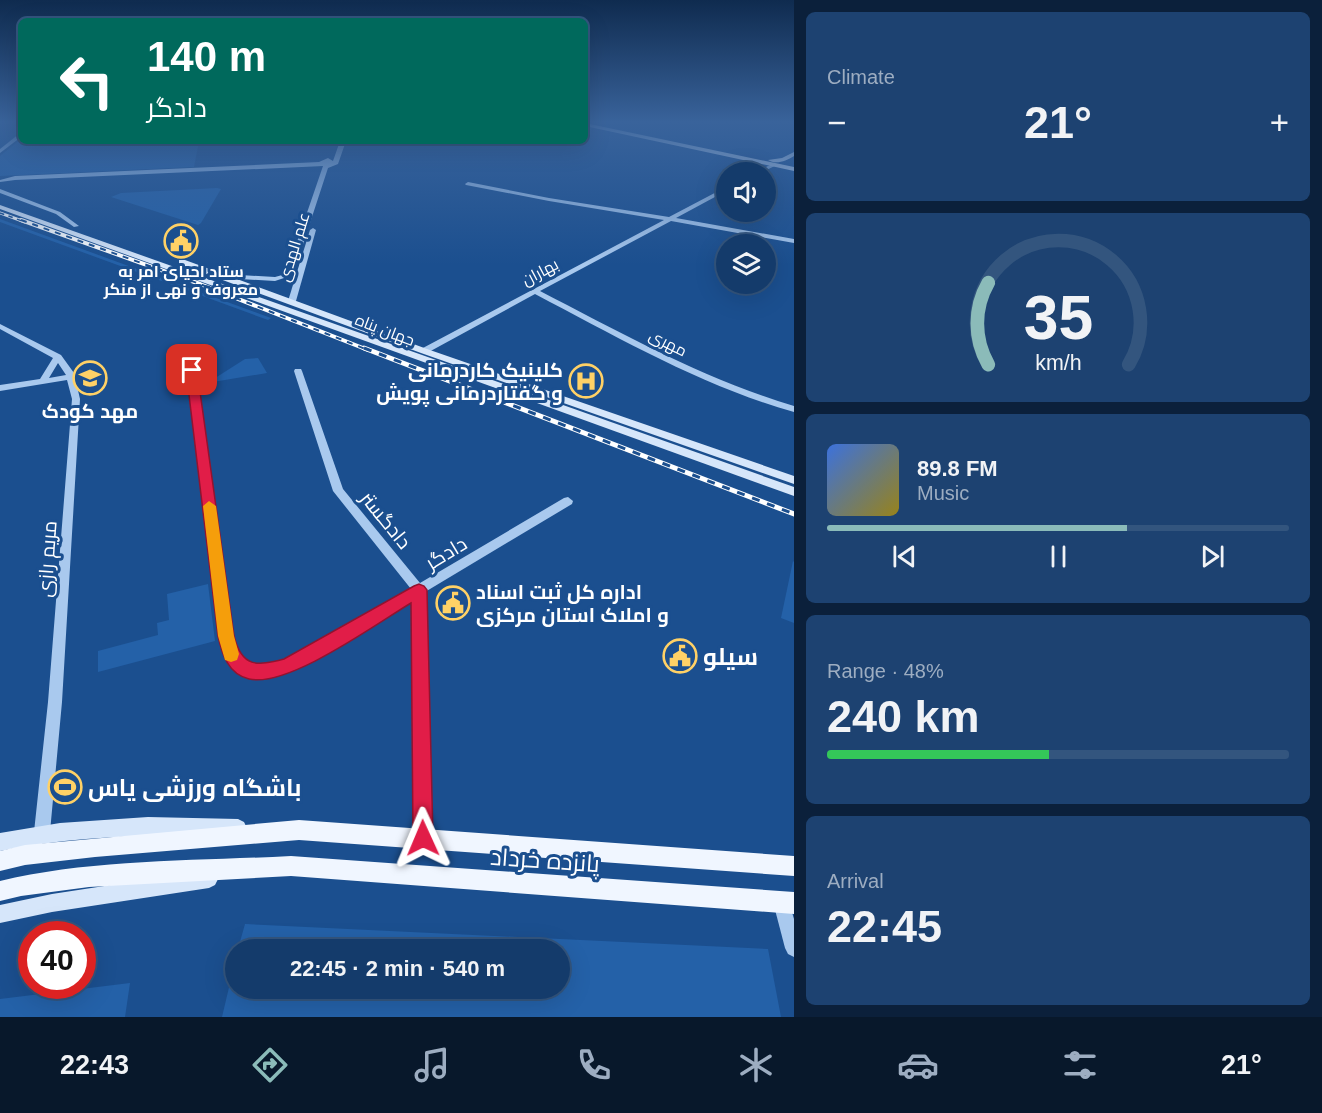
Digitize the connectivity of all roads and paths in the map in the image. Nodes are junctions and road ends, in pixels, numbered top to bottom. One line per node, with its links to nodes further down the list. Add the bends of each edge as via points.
1 (184, 170): 4 (street)
2 (326, 170): 13 (street, علم الهدی)
3 (326, 170): 14 (street, علم الهدی)
4 (0, 180)
5 (468, 184): 10 (street)
6 (0, 191): 11 (street, via 58,213)
7 (716, 194): 10 (street, بهاران)
8 (0, 199): 11 (main road, جهان پناه)
9 (0, 207): 28 (main road, جهان پناه)
10 (669, 218): 12 (street); 16 (street, بهاران)
11 (76, 226): 15 (main road, جهان پناه)
12 (794, 242)
13 (289, 275): 14 (street); 15 (street, علم الهدی, via 275,279)
14 (300, 275): 17 (street, علم الهدی)
15 (224, 276): 17 (main road, جهان پناه)
16 (534, 291): 19 (street, بهاران); 26 (street, مهری, via 702,378)
17 (292, 301): 19 (main road, جهان پناه)
18 (0, 326): 21 (street, مریم رازی)
19 (424, 351): 27 (main road, جهان پناه)
20 (189, 353): 30 (street, دادگر, via 226,636 237,663 249,671 265,672 286,666)
21 (58, 357): 23 (street, مریم رازی); 24 (street)
22 (298, 370): 30 (street, دادگستر, via 338,491)
23 (71, 376): 24 (street); 32 (street, مریم رازی, via 76,399)
24 (42, 381): 25 (street)
25 (0, 388)
26 (794, 410)
27 (794, 480)
28 (794, 492)
29 (568, 501): 30 (street, دادگر)
30 (419, 590): 33 (street)
31 (299, 830): 32 (main road, پانزده خرداد, via 140,824); 33 (main road, پانزده خرداد); 35 (main road, پانزده خرداد, via 96,847)
32 (42, 832): 34 (main road, پانزده خرداد)
33 (423, 838): 37 (main road, پانزده خرداد)
34 (0, 842)
35 (0, 861)
36 (291, 866): 38 (main road, پانزده خرداد, via 89,877); 39 (main road, پانزده خرداد); 40 (main road, پانزده خرداد)
37 (794, 866)
38 (0, 891)
39 (787, 903): 41 (street)
40 (0, 914)
41 (794, 948)

